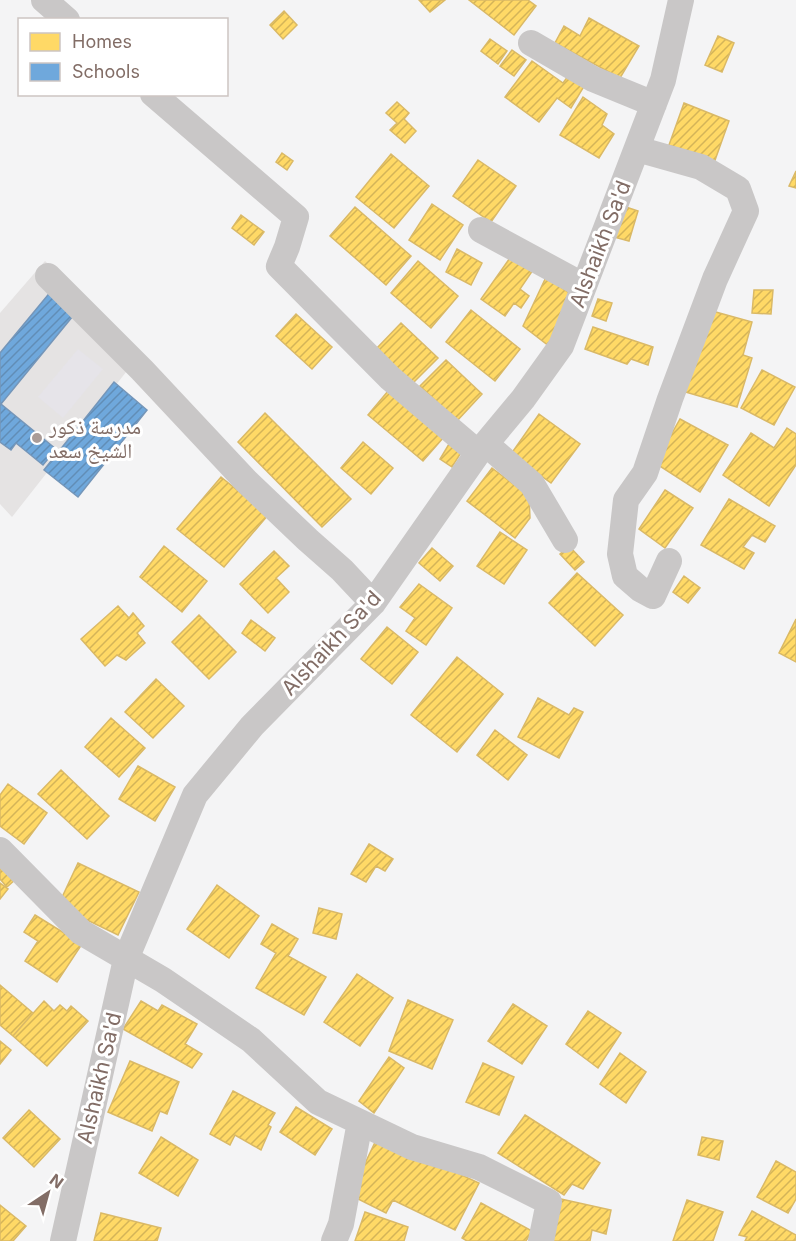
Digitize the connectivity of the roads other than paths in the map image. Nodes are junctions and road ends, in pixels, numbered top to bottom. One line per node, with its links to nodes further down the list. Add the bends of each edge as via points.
1 (44, 0): 3 (street)
2 (681, 0): 6 (street, Alshaikh Sa'd)
3 (65, 18)
4 (531, 43): 6 (street, via 593,79)
5 (155, 96): 11 (street, via 296,218 279,266 390,378)
6 (654, 104): 7 (street, Alshaikh Sa'd)
7 (637, 149): 10 (street, Alshaikh Sa'd); 13 (street, via 701,166 738,189 746,211 716,279 645,473 626,500 620,554 625,576 653,596)
8 (481, 230): 10 (street)
9 (48, 276): 14 (street, via 246,481)
10 (584, 286): 11 (street, Alshaikh Sa'd, via 561,345)
11 (482, 449): 12 (street, via 532,484); 14 (street, Alshaikh Sa'd)
12 (565, 540)
13 (669, 561)
14 (373, 603): 16 (street, Alshaikh Sa'd, via 252,726 195,795)
15 (0, 850): 16 (street, via 81,932)
16 (126, 959): 17 (street, via 251,1040 318,1102); 18 (street, Alshaikh Sa'd)
17 (360, 1122): 19 (street, via 341,1224); 20 (street, via 412,1147 479,1167 549,1202)
18 (63, 1241)
19 (334, 1241)
20 (541, 1241)

